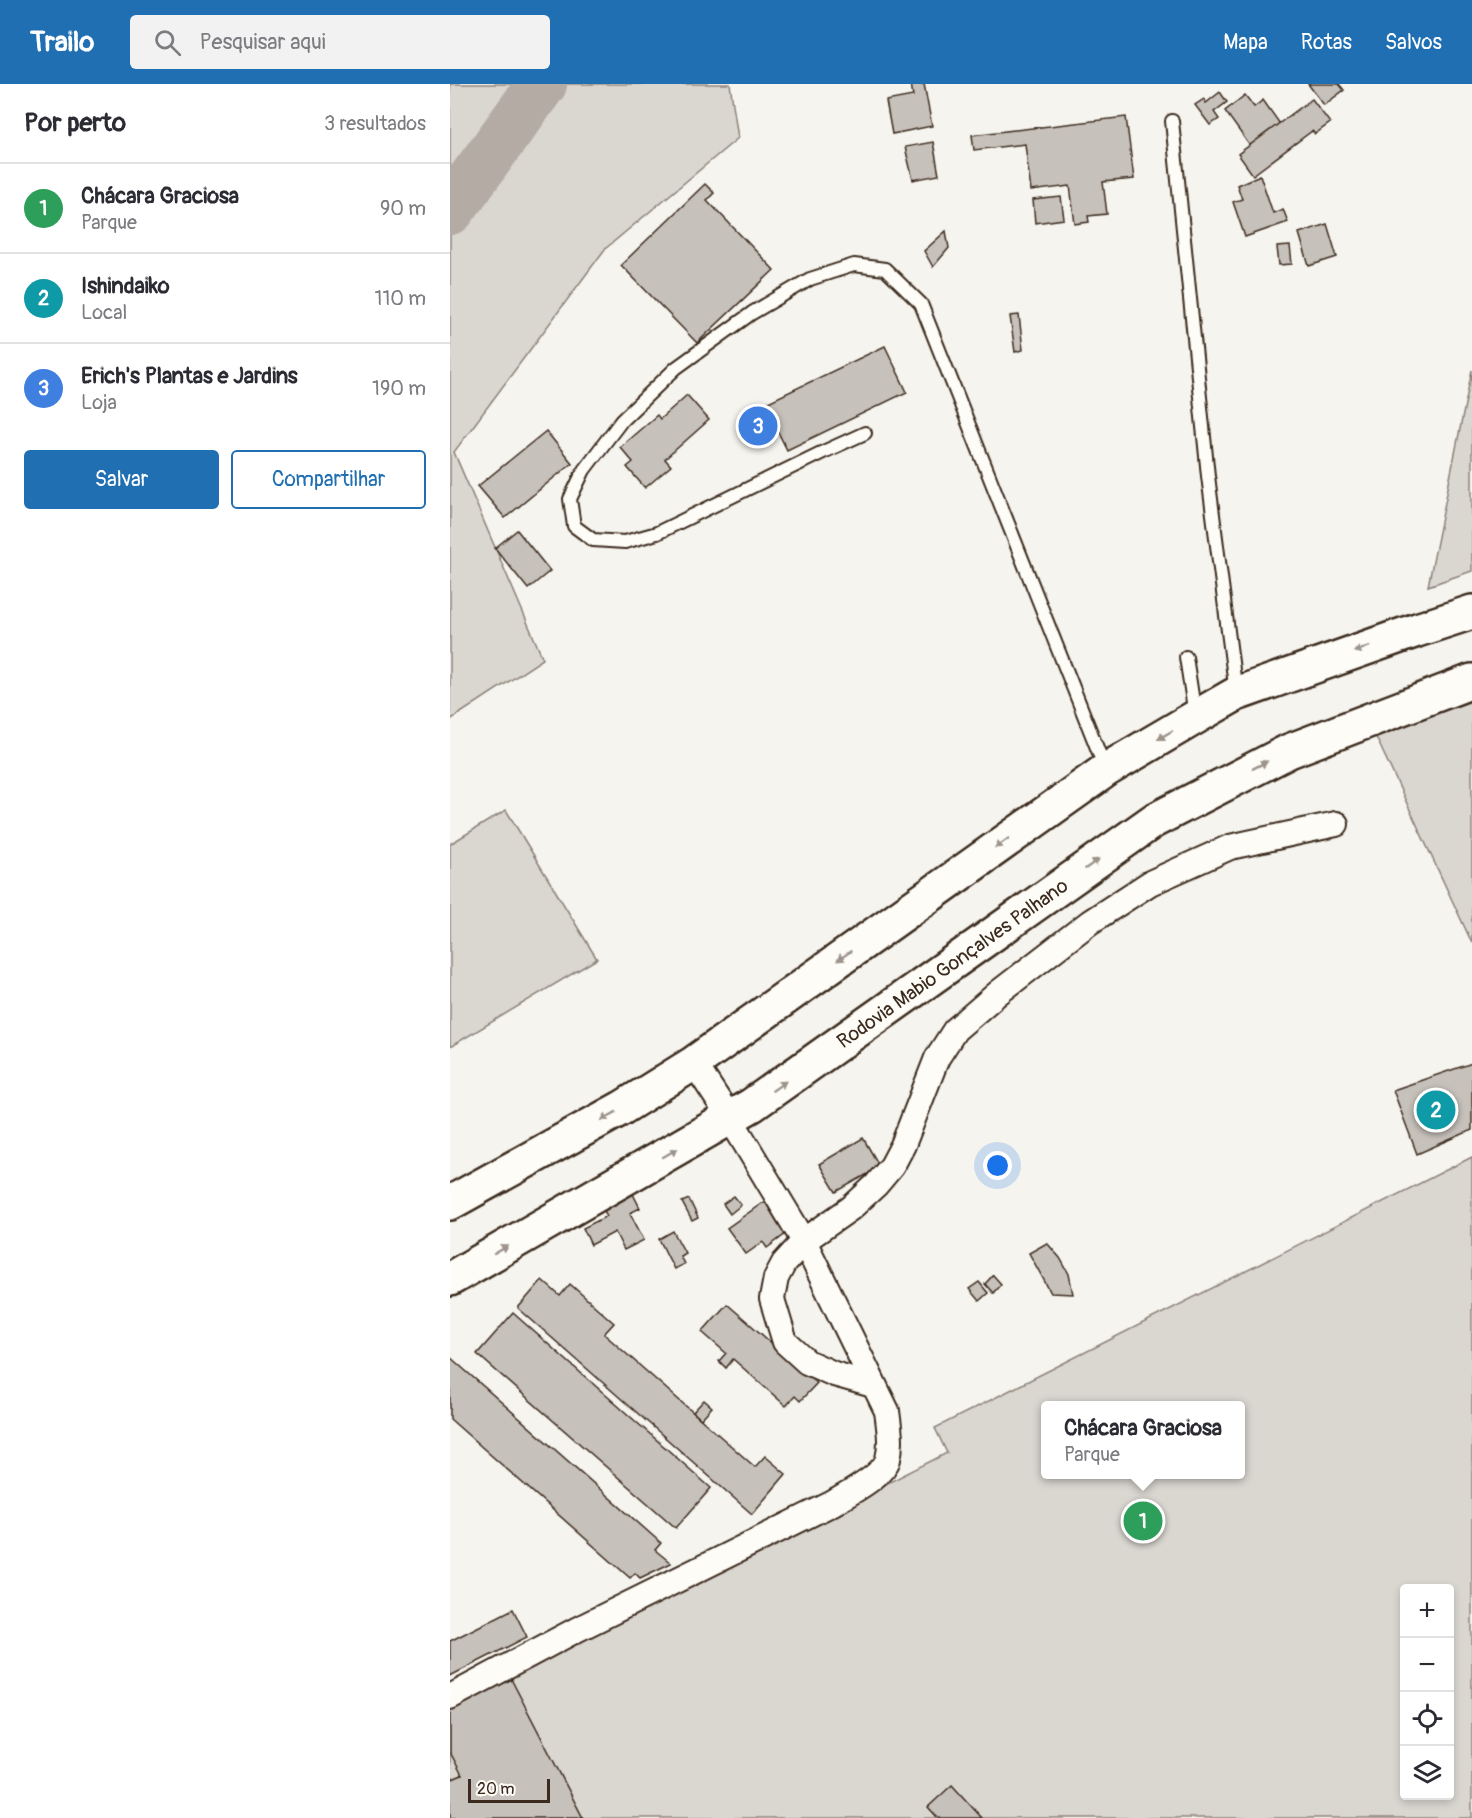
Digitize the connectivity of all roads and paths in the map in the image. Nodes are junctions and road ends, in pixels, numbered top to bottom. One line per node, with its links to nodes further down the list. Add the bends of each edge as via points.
1 (1172, 121): 6 (lane, via 1208,476)
2 (865, 433): 8 (lane, via 657,533 626,542 593,540 574,526 570,499 584,471 622,420 675,368 752,313 810,279 854,265 885,269 921,304)
3 (1472, 612): 6 (main road, one-way to 6)
4 (1186, 657): 7 (lane)
5 (1472, 681): 11 (main road, Rodovia Mabio Gonçalves Palhano, one-way to 5, via 1153,821 1288,751)
6 (1236, 694): 7 (main road)
7 (1196, 717): 8 (main road, one-way to 8)
8 (1106, 770): 10 (main road, one-way to 10)
9 (1336, 824): 13 (street, via 1230,847 1150,883 1090,922 998,993 956,1030 937,1058 892,1166 851,1208)
10 (694, 1063): 11 (street); 12 (main road, one-way to 12, via 622,1108)
11 (730, 1118): 13 (street); 14 (main road, Rodovia Mabio Gonçalves Palhano, one-way to 11)
12 (450, 1203)
13 (804, 1241): 15 (street); 15 (street, via 784,1263 772,1299 785,1342 807,1362)
14 (450, 1279)
15 (873, 1385): 16 (street, via 887,1411 890,1437 887,1461 871,1479 833,1503 576,1630)
16 (450, 1698)

